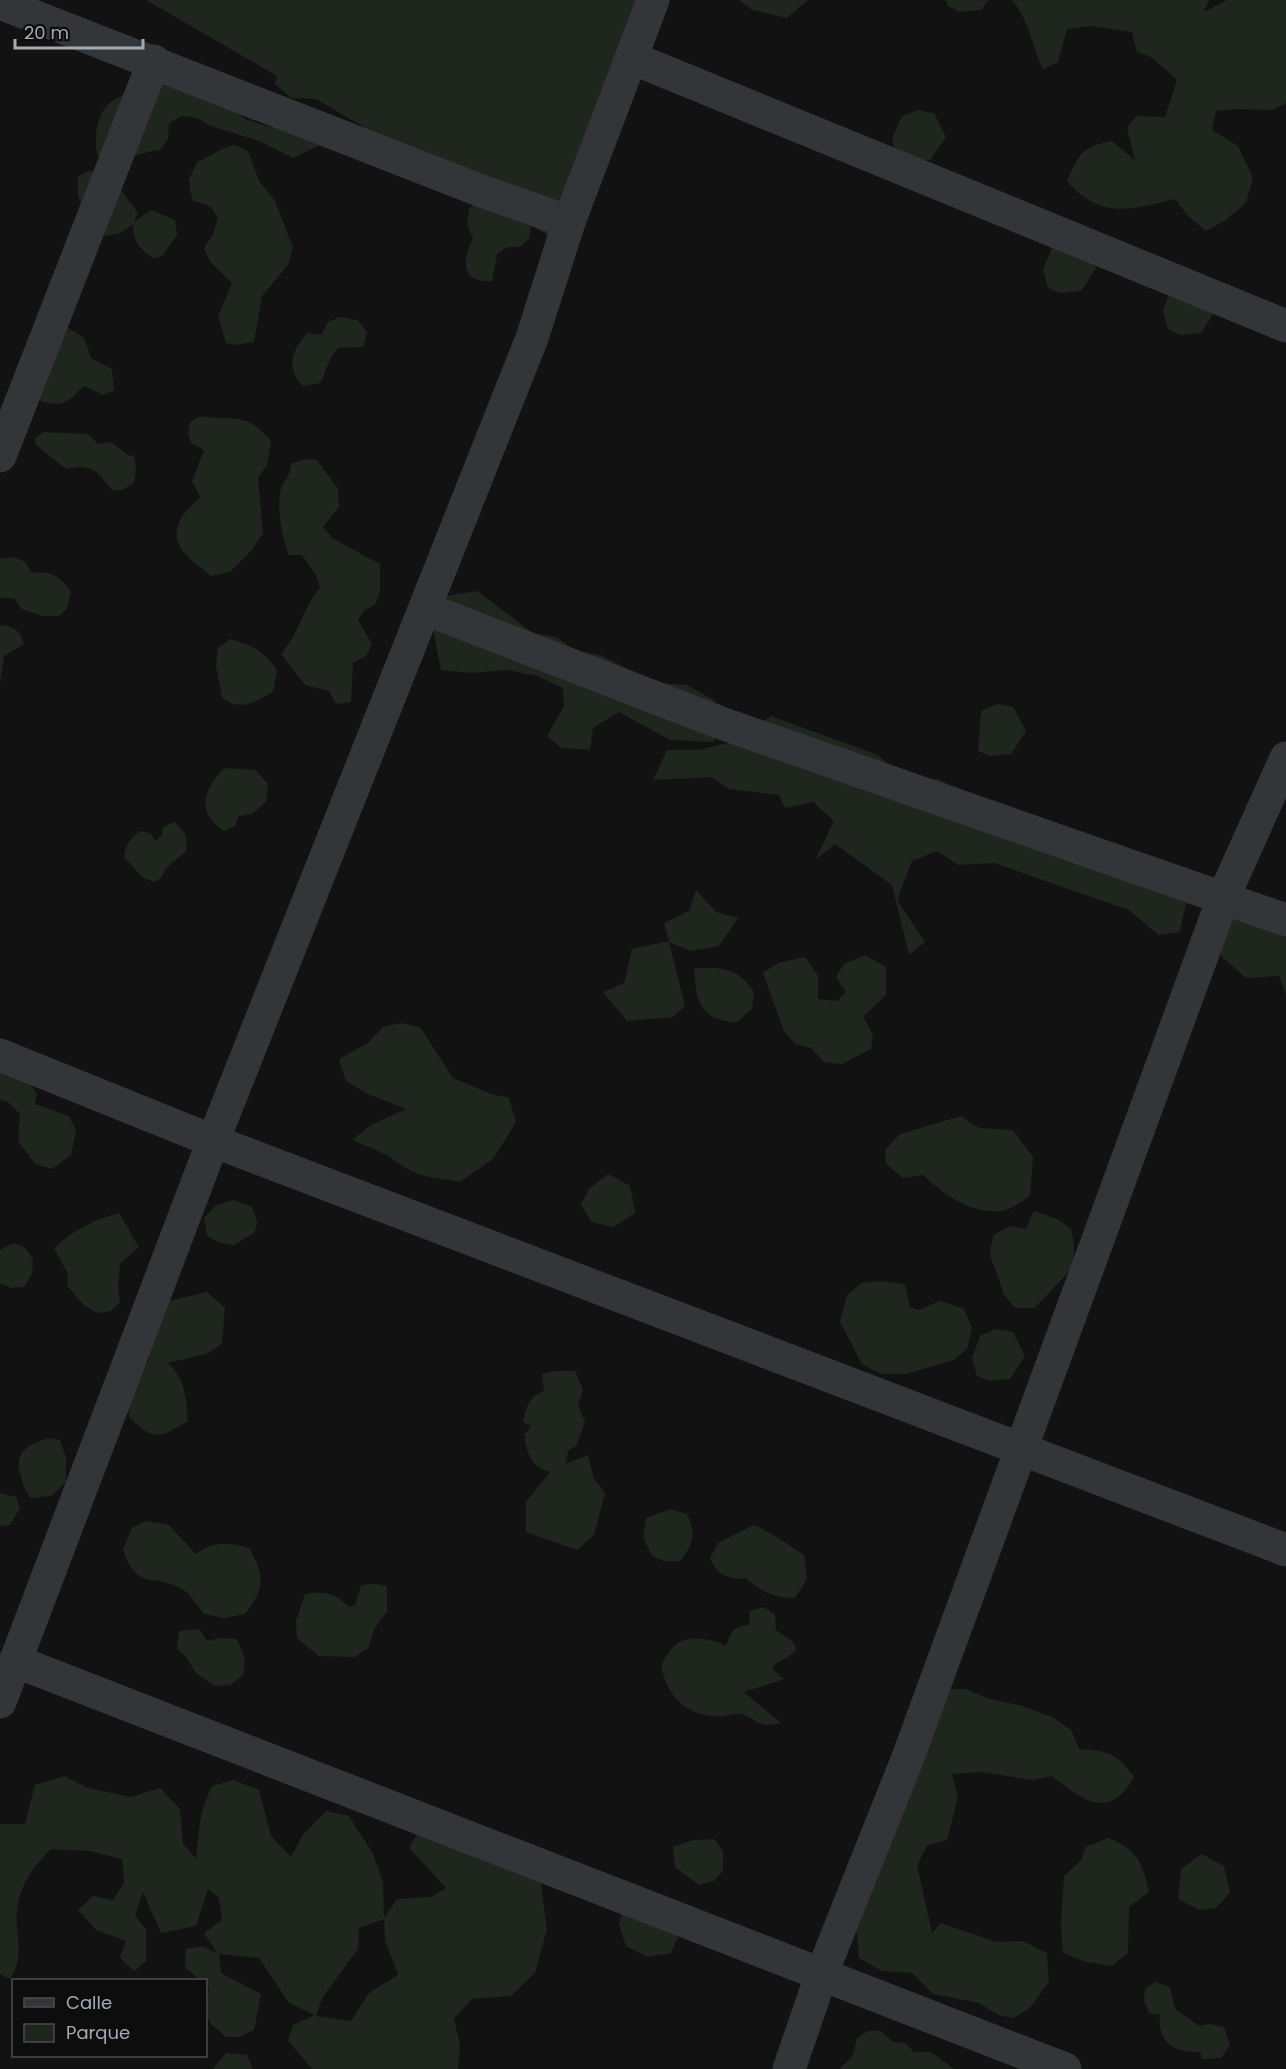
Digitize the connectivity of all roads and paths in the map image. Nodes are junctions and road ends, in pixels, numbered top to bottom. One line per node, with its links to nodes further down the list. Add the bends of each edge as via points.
1 (653, 0): 4 (street)
2 (0, 3): 3 (street)
3 (63, 13): 5 (street)
4 (632, 58): 6 (street); 7 (street)
5 (154, 61): 6 (street); 8 (street)
6 (568, 222): 9 (street, via 532,338)
7 (1286, 326)
8 (0, 456)
9 (426, 609): 11 (street, via 721,723); 14 (street)
10 (1286, 758): 11 (street)
11 (1224, 896): 12 (street); 15 (street)
12 (1286, 920)
13 (0, 1055): 14 (street)
14 (213, 1141): 15 (street); 17 (street)
15 (1022, 1449): 16 (street); 19 (street, via 907,1760)
16 (1286, 1550)
17 (15, 1661): 18 (street); 19 (street)
18 (0, 1702)
19 (822, 1973): 20 (street); 21 (street)
20 (789, 2069)
21 (1065, 2069)

